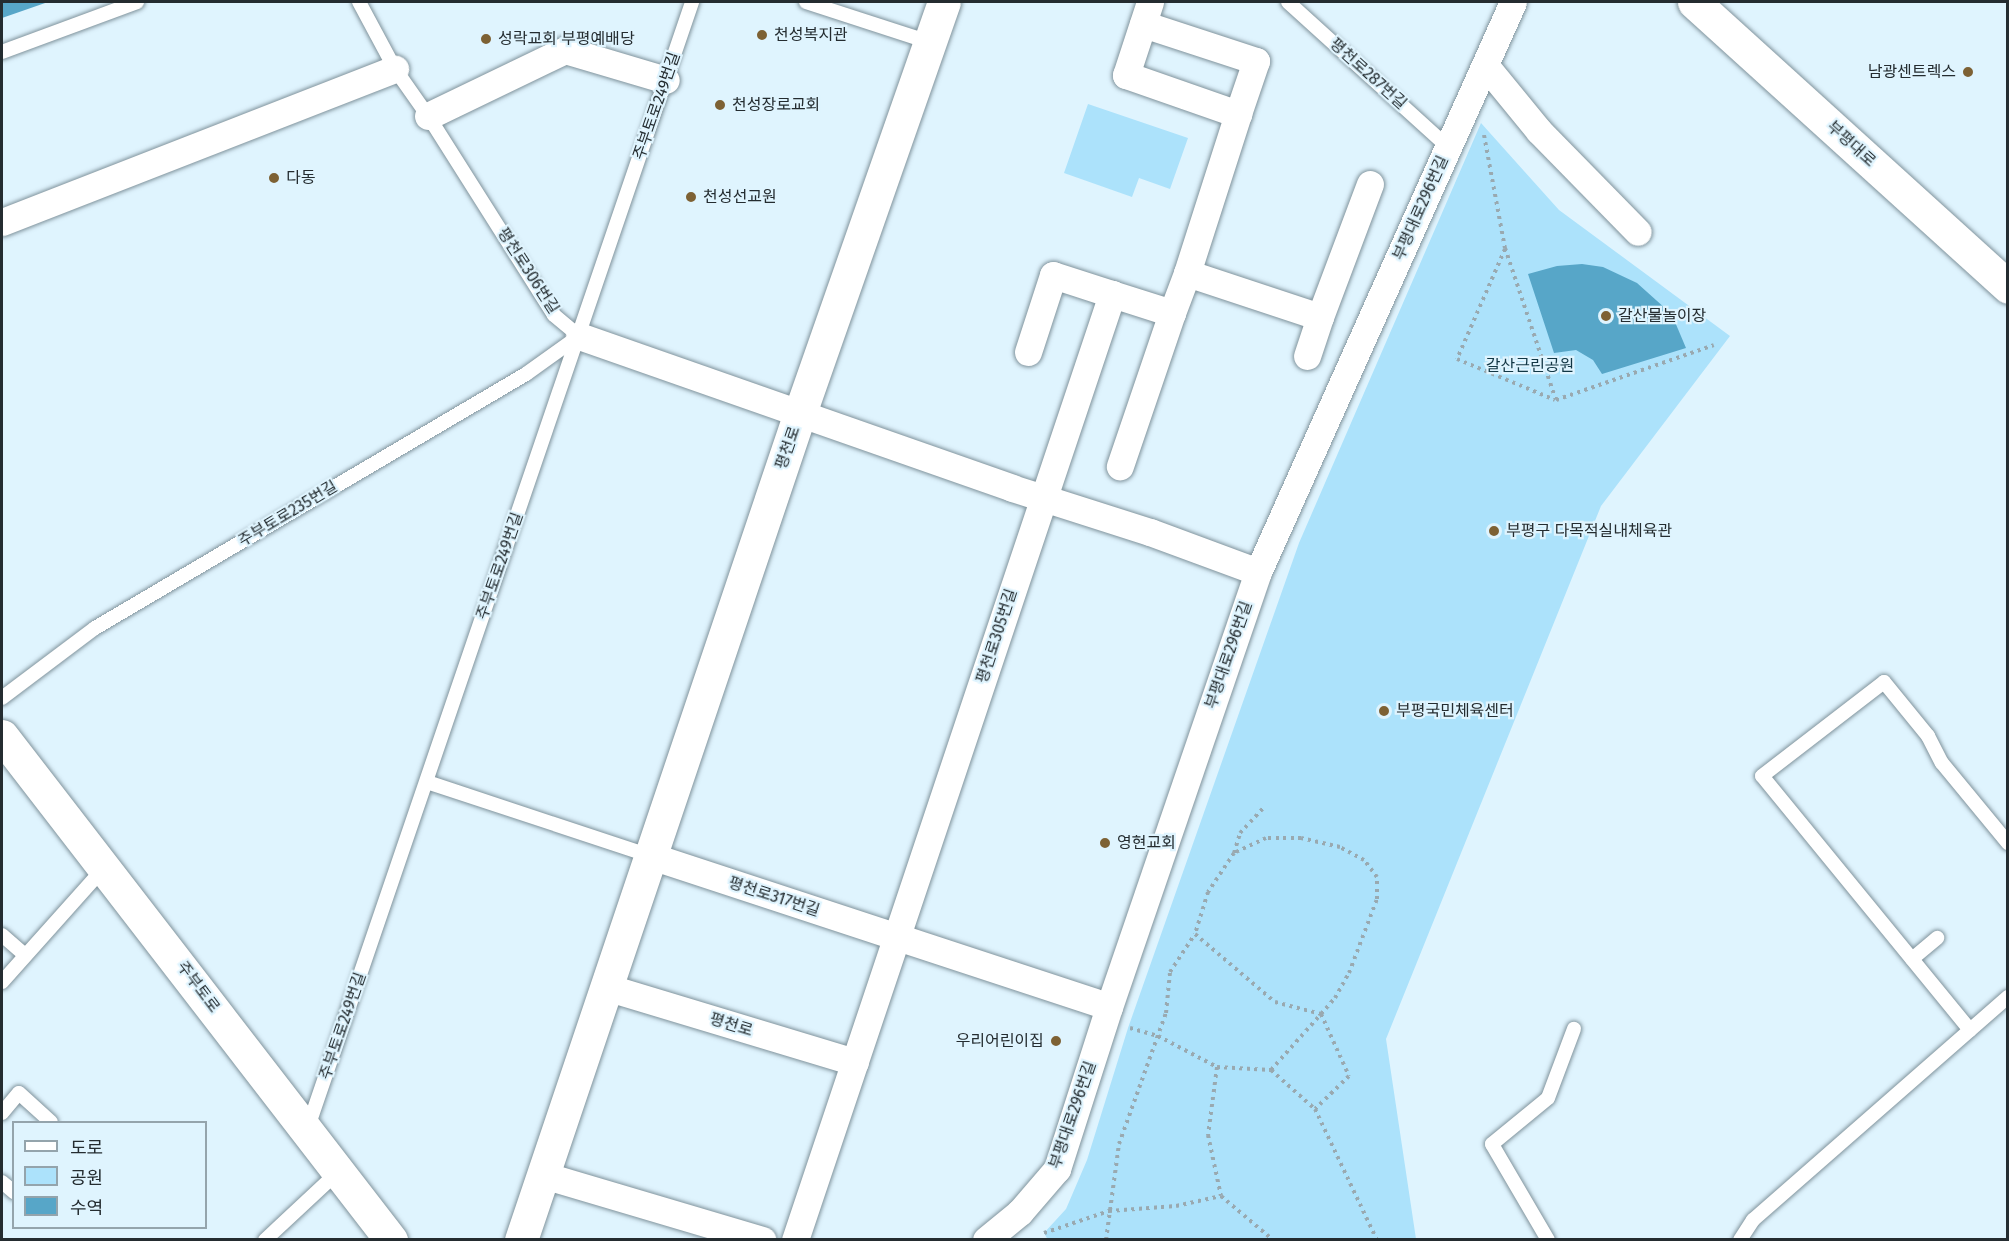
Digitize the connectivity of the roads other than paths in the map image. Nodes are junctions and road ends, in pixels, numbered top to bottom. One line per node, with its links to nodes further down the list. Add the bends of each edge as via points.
1 (137, 2): 11 (lane)
2 (359, 2): 13 (lane, 평천로306번길)
3 (692, 2): 14 (lane, 주부토로249번길)
4 (806, 2): 10 (lane)
5 (944, 2): 10 (main road, 평천로)
6 (1288, 2): 17 (lane, 평천로287번길)
7 (1513, 2): 12 (street, 부평대로296번길)
8 (1694, 2): 22 (main road, 부평대로)
9 (1146, 13): 15 (street, via 1256,61); 15 (street, via 1126,75)
10 (929, 42): 29 (main road, 평천로)
11 (2, 52)
12 (1485, 65): 17 (street, 부평대로296번길); 20 (street, via 1539,131)
13 (395, 69): 16 (lane, 평천로306번길); 19 (street)
14 (666, 80): 16 (street, via 565,50); 26 (lane, 주부토로249번길)
15 (1238, 114): 21 (street)
16 (428, 116): 26 (lane, 평천로306번길, via 554,315)
17 (1448, 147): 32 (street, 부평대로296번길)
18 (1370, 184): 25 (street)
19 (2, 222)
20 (1638, 232)
21 (1187, 273): 24 (street); 25 (street)
22 (2007, 287)
23 (1112, 294): 24 (street); 27 (street, via 1053,275); 31 (street, 평천로305번길)
24 (1172, 313): 30 (street)
25 (1320, 317): 28 (street)
26 (579, 336): 29 (street, 평천로306번길); 33 (lane, 주부토로235번길, via 526,374 95,628); 35 (lane, 주부토로249번길)
27 (1028, 352)
28 (1307, 356)
29 (800, 413): 31 (street); 37 (main road, 평천로)
30 (1120, 466)
31 (1042, 498): 32 (street); 40 (street, 평천로305번길)
32 (1258, 572): 47 (street, 부평대로296번길)
33 (2, 698)
34 (2, 736): 38 (main road, 주부토로)
35 (427, 782): 37 (lane); 53 (lane, 주부토로249번길)
36 (2007, 843): 43 (lane, via 1942,763 1928,736 1884,682 1762,776)
37 (651, 856): 40 (street, 평천로317번길); 45 (main road, 평천로)
38 (105, 867): 42 (lane); 53 (main road, 주부토로)
39 (2, 935): 42 (lane)
40 (897, 937): 47 (street, 평천로317번길); 50 (street)
41 (1936, 938): 43 (lane)
42 (26, 955): 44 (lane)
43 (1912, 959): 49 (lane)
44 (2, 982)
45 (606, 987): 50 (street, 평천로); 55 (main road, 평천로)
46 (2007, 997): 49 (lane)
47 (1109, 1007): 61 (street, 부평대로296번길, via 1057,1169 1020,1212)
48 (1574, 1029): 62 (lane, via 1548,1098 1492,1144)
49 (1970, 1030): 63 (lane, via 1753,1221)
50 (855, 1062): 60 (street)
51 (2, 1113): 52 (lane, via 19,1093)
52 (50, 1121)
53 (307, 1130): 54 (main road, 주부토로)
54 (339, 1171): 56 (lane); 57 (main road, 주부토로)
55 (543, 1175): 58 (main road, 평천로); 59 (street)
56 (265, 1239)
57 (391, 1239)
58 (521, 1239)
59 (763, 1239)
60 (795, 1239)
61 (987, 1239)
62 (1548, 1239)
63 (1740, 1239)

